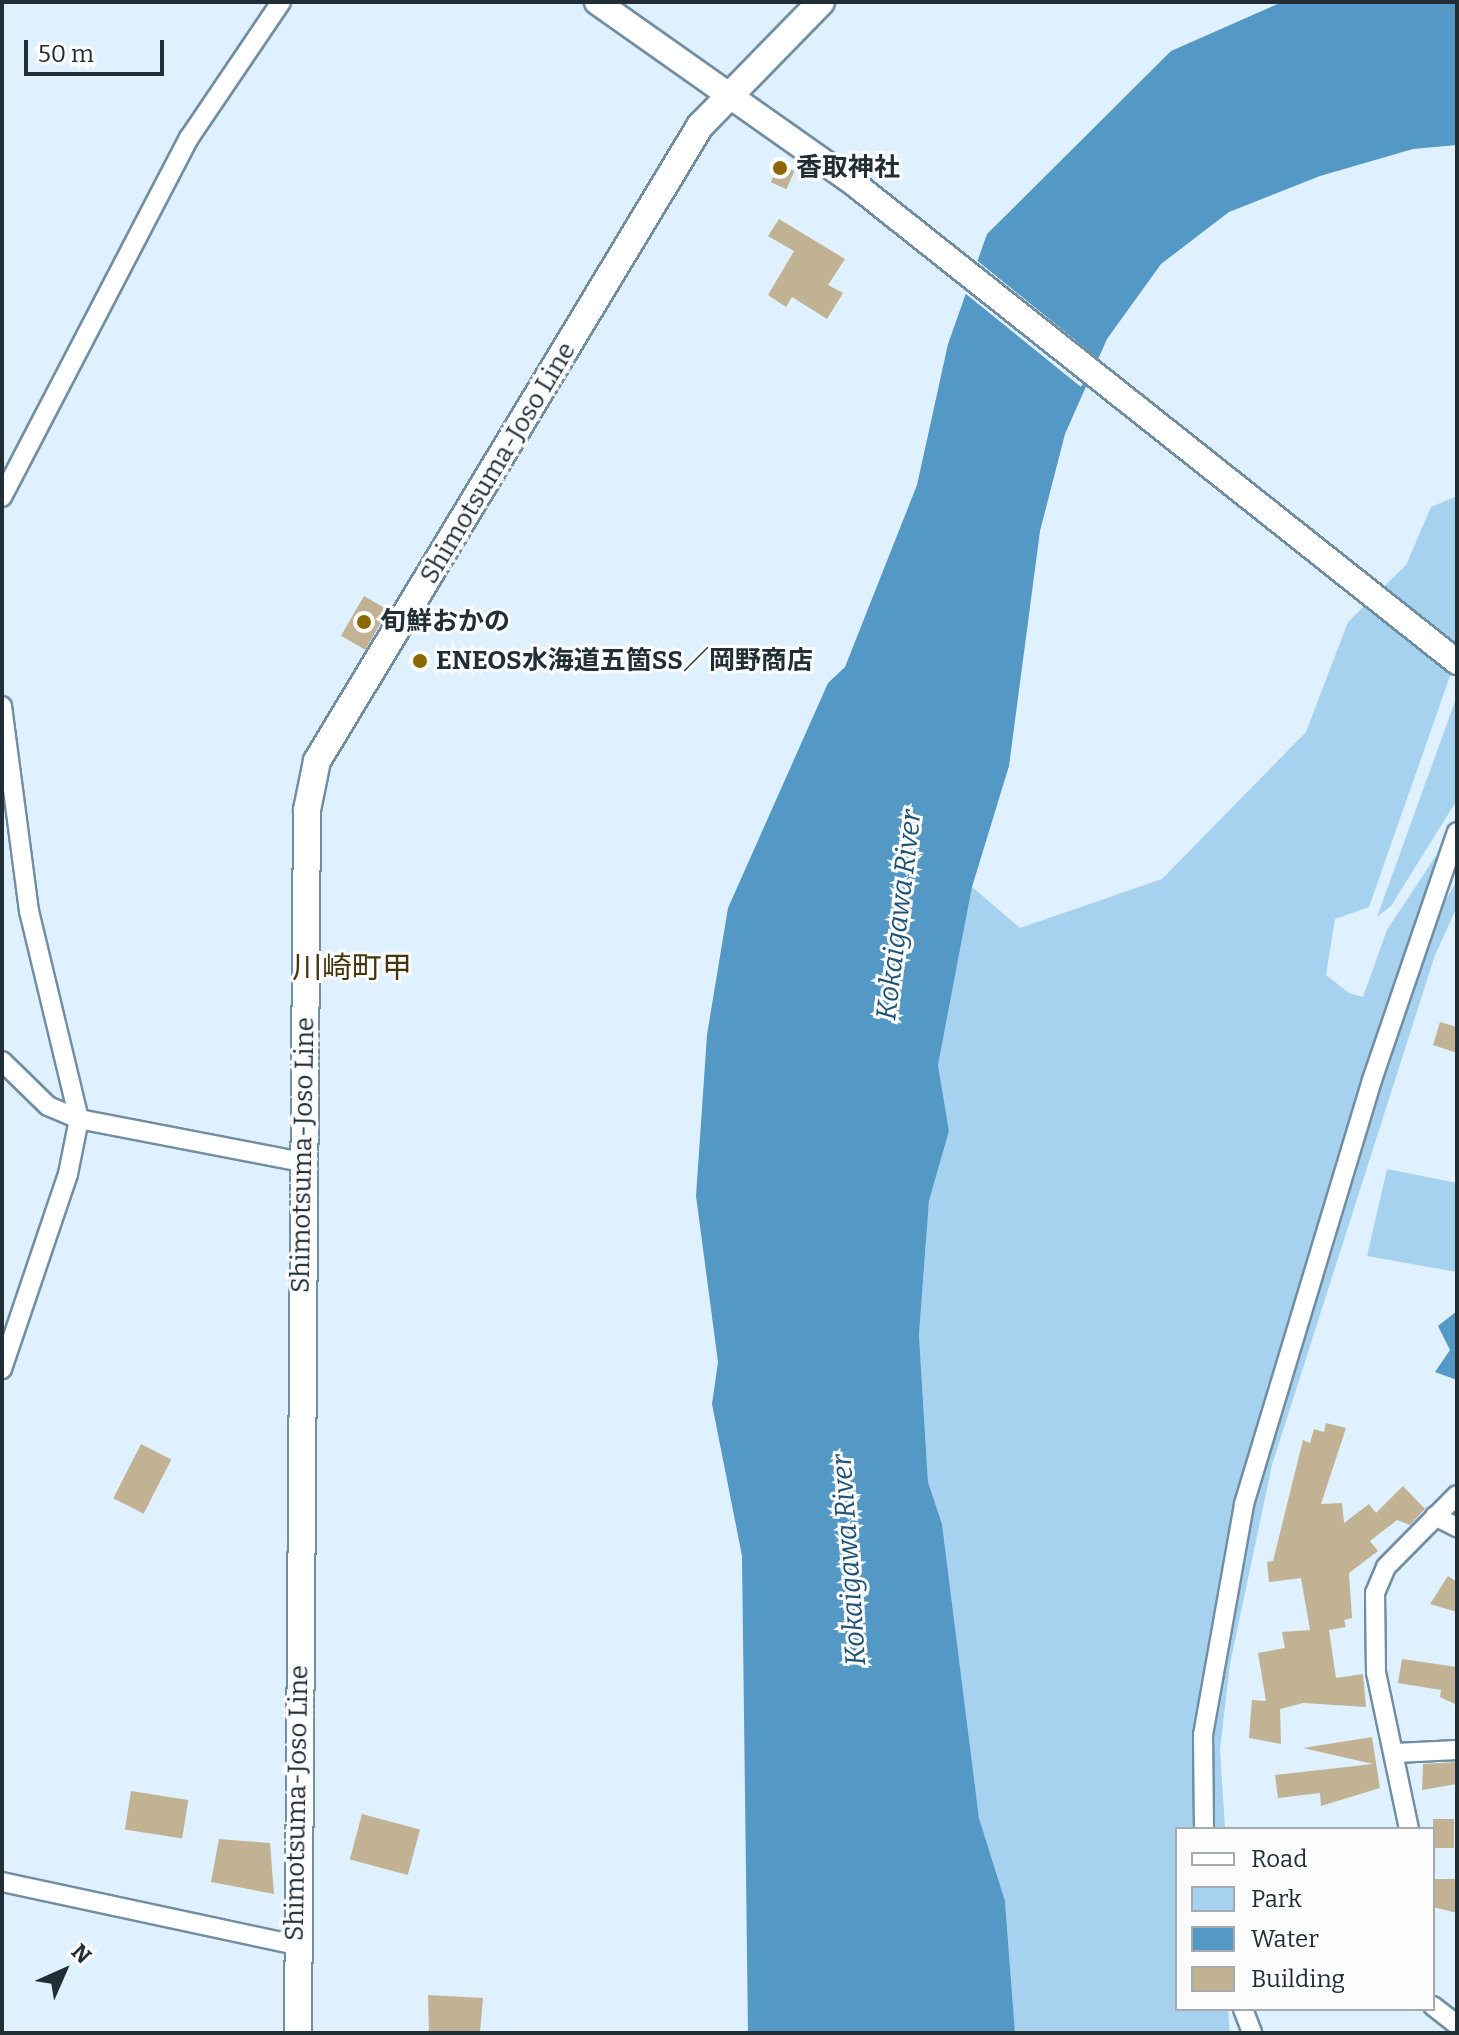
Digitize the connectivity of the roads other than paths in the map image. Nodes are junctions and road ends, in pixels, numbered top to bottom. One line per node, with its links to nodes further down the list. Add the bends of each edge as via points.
1 (281, 2): 5 (street, via 189,138)
2 (597, 2): 4 (street)
3 (821, 2): 4 (main road, Shimotsuma-Joso Line)
4 (729, 92): 6 (street, via 941,251); 11 (main road, Shimotsuma-Joso Line, via 700,126 317,761 307,810)
5 (2, 497)
6 (1457, 662)
7 (2, 706): 10 (street, via 29,911)
8 (1457, 832): 18 (street, via 1368,1095 1244,1504 1207,1704)
9 (2, 1061): 10 (street, via 48,1106)
10 (79, 1119): 11 (street); 12 (street, via 68,1174)
11 (303, 1162): 21 (main road, Shimotsuma-Joso Line)
12 (2, 1369)
13 (1457, 1495): 14 (street)
14 (1435, 1516): 15 (street); 17 (street, via 1386,1567 1375,1593 1376,1673)
15 (1457, 1527)
16 (1457, 1750): 17 (street)
17 (1396, 1753): 19 (street)
18 (1204, 1827)
19 (1409, 1827)
20 (2, 1882): 21 (street)
21 (295, 1945): 25 (main road, Shimotsuma-Joso Line)
22 (1435, 2008): 24 (street)
23 (1244, 2011): 26 (street)
24 (1457, 2025)
25 (298, 2033)
26 (1252, 2033)

